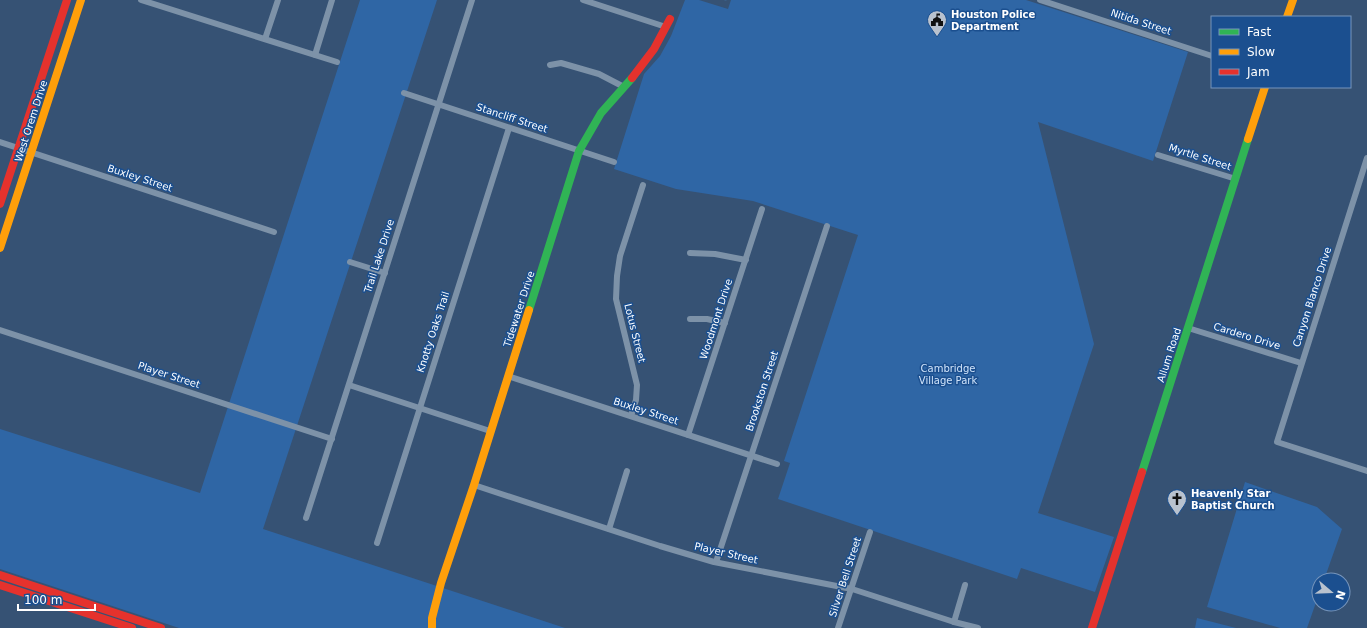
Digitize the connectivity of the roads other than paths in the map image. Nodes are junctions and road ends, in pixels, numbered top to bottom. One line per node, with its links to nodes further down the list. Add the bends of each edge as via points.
1 (67, 0): 15 (street, West Orem Drive)
2 (81, 0): 17 (street, West Orem Drive)
3 (141, 0): 13 (street)
4 (278, 0): 13 (street)
5 (332, 0): 14 (street)
6 (472, 0): 23 (street, Trail Lake Drive)
7 (583, 0): 12 (street)
8 (1040, 0): 16 (street, Nitida Street)
9 (1293, 0): 10 (street)
10 (1287, 16)
11 (670, 19): 12 (street, Tidewater Drive)
12 (666, 28): 20 (street, Tidewater Drive, via 652,52)
13 (265, 39): 14 (street)
14 (315, 55): 18 (street)
15 (48, 56): 17 (street); 26 (street, West Orem Drive)
16 (1211, 56)
17 (61, 60): 28 (street, West Orem Drive)
18 (337, 62)
19 (550, 65): 20 (street, via 561,63 599,74)
20 (624, 87): 27 (street, Tidewater Drive, via 589,131)
21 (1265, 88): 32 (street, Allum Road)
22 (404, 94): 23 (street, Stancliff Street)
23 (438, 105): 24 (street, Stancliff Street); 43 (street, Trail Lake Drive)
24 (509, 128): 27 (street, Stancliff Street); 51 (street, Knotty Oaks Trail)
25 (0, 142): 26 (street, Buxley Street)
26 (18, 148): 28 (street, Buxley Street); 34 (street, West Orem Drive)
27 (579, 151): 31 (street, Stancliff Street); 49 (street, Tidewater Drive)
28 (31, 152): 37 (street, Buxley Street); 38 (street, West Orem Drive)
29 (1158, 155): 32 (street, Myrtle Street)
30 (1367, 158): 48 (street, Canyon Blanco Drive)
31 (614, 162)
32 (1236, 179): 46 (street, Allum Road)
33 (643, 185): 52 (street, Lotus Street, via 620,256 617,276 616,299 637,385)
34 (0, 204)
35 (762, 209): 41 (street, Woodmont Drive)
36 (827, 226): 56 (street, Brookston Street)
37 (274, 232)
38 (2, 236): 39 (street, West Orem Drive)
39 (0, 248)
40 (690, 253): 41 (street, via 715,254)
41 (746, 260): 45 (street, Woodmont Drive)
42 (350, 262): 43 (street)
43 (384, 274): 50 (street, Trail Lake Drive)
44 (690, 319): 45 (street)
45 (725, 323): 54 (street, Woodmont Drive)
46 (1188, 328): 48 (street, Cardero Drive); 79 (street, Allum Road)
47 (0, 330): 55 (street, Player Street)
48 (1301, 362): 59 (street, Canyon Blanco Drive, via 1277,442)
49 (508, 376): 52 (street, Buxley Street); 53 (street, Tidewater Drive)
50 (350, 384): 51 (street); 55 (street, Trail Lake Drive)
51 (419, 408): 53 (street); 64 (street, Knotty Oaks Trail)
52 (631, 416): 54 (street, Buxley Street)
53 (490, 431): 60 (street, Tidewater Drive)
54 (688, 435): 56 (street, Buxley Street)
55 (332, 439): 61 (street, Trail Lake Drive)
56 (751, 456): 57 (street, Buxley Street); 65 (street, Brookston Street)
57 (777, 464)
58 (627, 471): 62 (street)
59 (1367, 471)
60 (474, 485): 62 (street, Player Street); 76 (street, Tidewater Drive, via 441,583)
61 (306, 518)
62 (609, 529): 65 (street, Player Street)
63 (870, 532): 69 (street, Silver Bell Street)
64 (377, 542)
65 (716, 562): 69 (street, Player Street)
66 (3, 576): 67 (street); 70 (street)
67 (2, 585): 71 (street)
68 (965, 585): 72 (street)
69 (852, 589): 72 (street, Player Street); 77 (street, Silver Bell Street)
70 (78, 601): 71 (street); 73 (street)
71 (75, 610): 74 (street)
72 (954, 622): 78 (street, Player Street)
73 (150, 626): 75 (street)
74 (132, 628)
75 (161, 628)
76 (432, 628)
77 (838, 628)
78 (978, 628)
79 (1092, 628)

